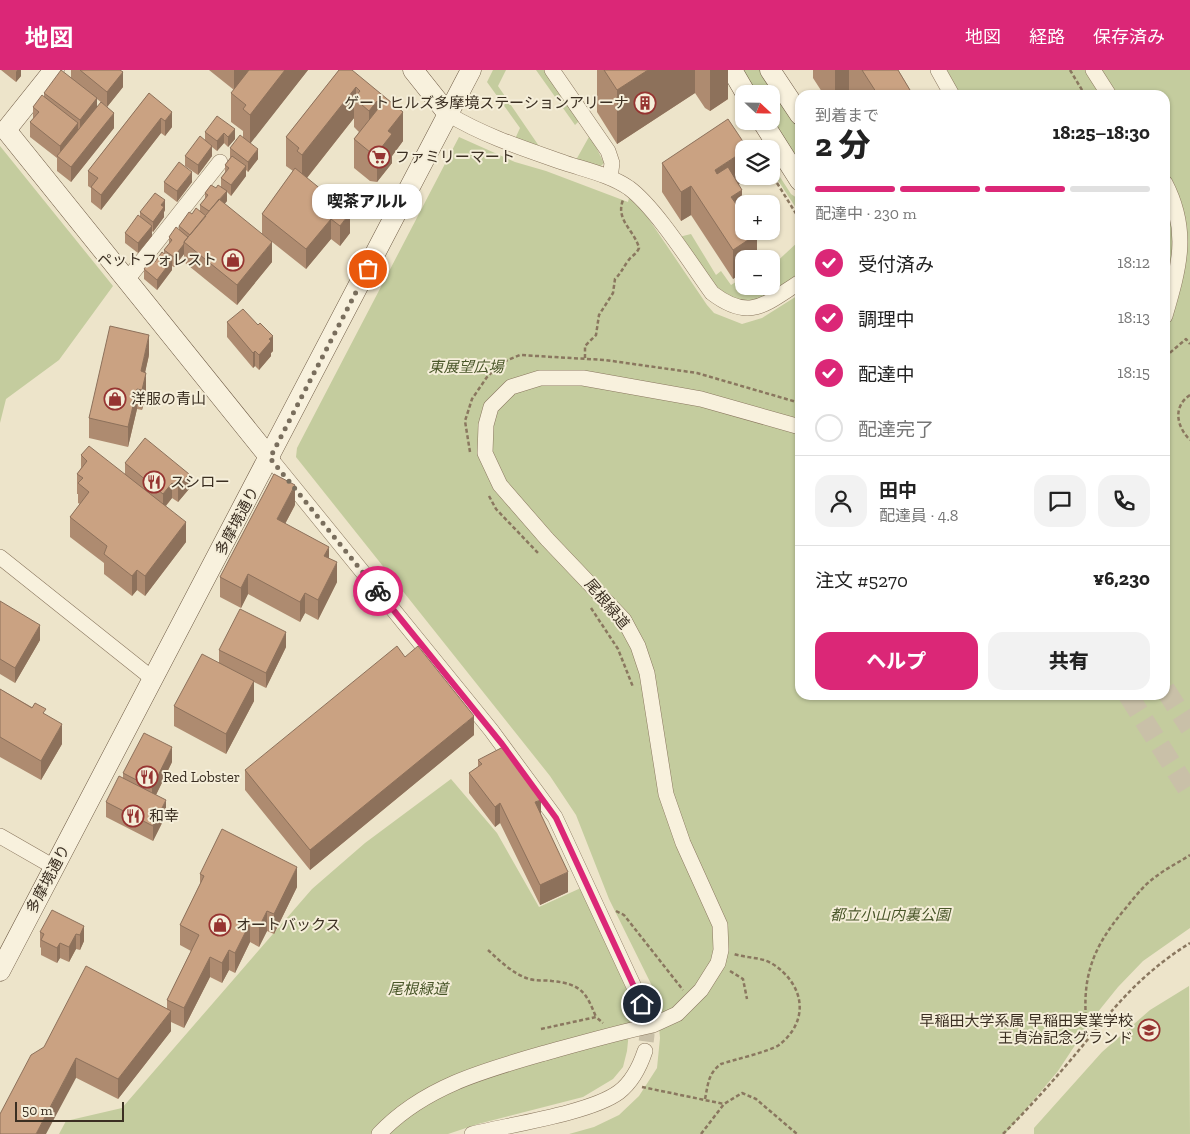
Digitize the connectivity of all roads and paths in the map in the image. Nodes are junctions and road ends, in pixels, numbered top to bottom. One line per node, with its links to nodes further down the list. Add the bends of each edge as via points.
1 (54, 70): 16 (street)
2 (413, 70): 15 (street)
3 (471, 70): 15 (street, 多摩境通り)
4 (552, 70): 20 (street, via 608,151 612,163)
5 (732, 70): 10 (street)
6 (770, 70): 14 (street)
7 (938, 70): 11 (street)
8 (1070, 70): 12 (path)
9 (1093, 70): 13 (street)
10 (741, 85)
11 (949, 90)
12 (1082, 90)
13 (1106, 90)
14 (795, 108)
15 (448, 114): 20 (street, via 518,147); 36 (street, 多摩境通り)
16 (3, 126): 27 (street)
17 (768, 130): 19 (street)
18 (220, 162): 21 (street)
19 (795, 174)
20 (610, 178): 28 (street, via 628,187 643,201 712,293 725,303 740,309 752,308 766,304)
21 (205, 181): 23 (street); 27 (street)
22 (778, 185): 26 (path)
23 (217, 191)
24 (1170, 195): 29 (street, via 1180,218 1183,240 1182,259)
25 (620, 209): 33 (path, via 639,248 615,279 610,301 600,315 596,336 584,346 585,358 697,373)
26 (795, 212)
27 (126, 281): 36 (street)
28 (795, 285)
29 (1170, 299)
30 (1190, 344): 31 (path, via 1186,339)
31 (1170, 353)
32 (1190, 395): 35 (path, via 1184,399 1178,412 1180,427)
33 (795, 402)
34 (795, 426): 45 (street, 尾根緑道, via 701,399 583,378 540,378 511,387 491,407 486,425 485,453 500,485 624,620 638,646 647,673 666,794 683,843 720,925)
35 (1190, 440)
36 (270, 458): 38 (street, 多摩境通り); 49 (street, via 496,737 556,818)
37 (0, 557): 38 (street)
38 (152, 679): 41 (street, 多摩境通り)
39 (0, 836): 41 (street)
40 (1190, 855): 53 (path, via 1148,882 1099,943 1086,982)
41 (54, 867): 46 (street, 多摩境通り)
42 (612, 910): 48 (path, via 624,915)
43 (1190, 943): 53 (path, via 1145,974)
44 (488, 950): 50 (path, via 508,968 530,980 577,986 588,996)
45 (720, 957): 47 (path, via 743,979); 48 (street); 56 (path, via 771,963 790,979 801,1003 801,1014 778,1046 716,1067 711,1073)
46 (0, 971)
47 (747, 999)
48 (692, 1001): 52 (street, via 678,1014 653,1025)
49 (642, 1004)
50 (596, 1017): 51 (path); 52 (path, via 607,1027)
51 (542, 1029)
52 (622, 1032): 58 (street, via 484,1070 450,1084 393,1119)
53 (1088, 1036): 62 (path, via 1064,1068)
54 (646, 1051): 55 (street)
55 (627, 1085): 56 (path); 59 (street, via 594,1104)
56 (705, 1099): 57 (path)
57 (724, 1104): 60 (path); 61 (path, via 742,1093 749,1095)
58 (379, 1134)
59 (472, 1134)
60 (701, 1134)
61 (797, 1134)
62 (1003, 1134)

